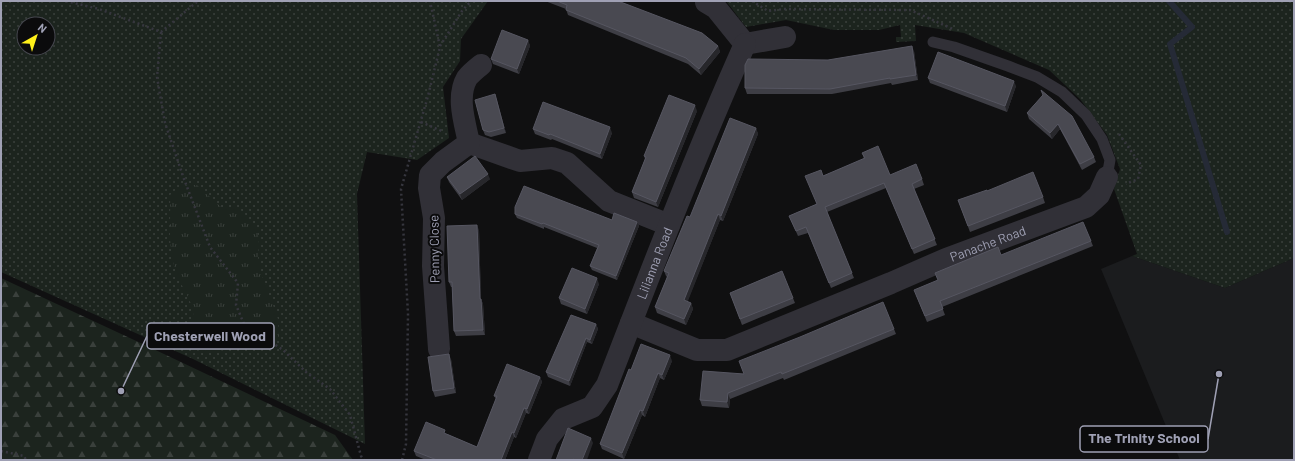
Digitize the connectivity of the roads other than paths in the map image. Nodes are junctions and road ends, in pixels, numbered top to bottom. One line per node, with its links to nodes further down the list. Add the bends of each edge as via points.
1 (706, 2): 4 (street, via 716,8)
2 (785, 37): 4 (street)
3 (933, 42): 7 (lane, Panache Road, via 1037,77 1062,92 1086,115 1102,139 1110,160)
4 (745, 44): 8 (street, Lilianna Road)
5 (481, 65): 6 (street, via 468,78 461,92)
6 (469, 143): 8 (street, via 520,161 552,158 567,163 609,202); 10 (street, Penny Close, via 430,175)
7 (1107, 177): 9 (street, Panache Road, via 1099,195 1086,206 946,259 727,350 697,350)
8 (669, 225): 9 (street, Lilianna Road)
9 (631, 323): 11 (street, Lilianna Road, via 607,385 592,407 563,419 548,439)
10 (439, 349)
11 (539, 460)

